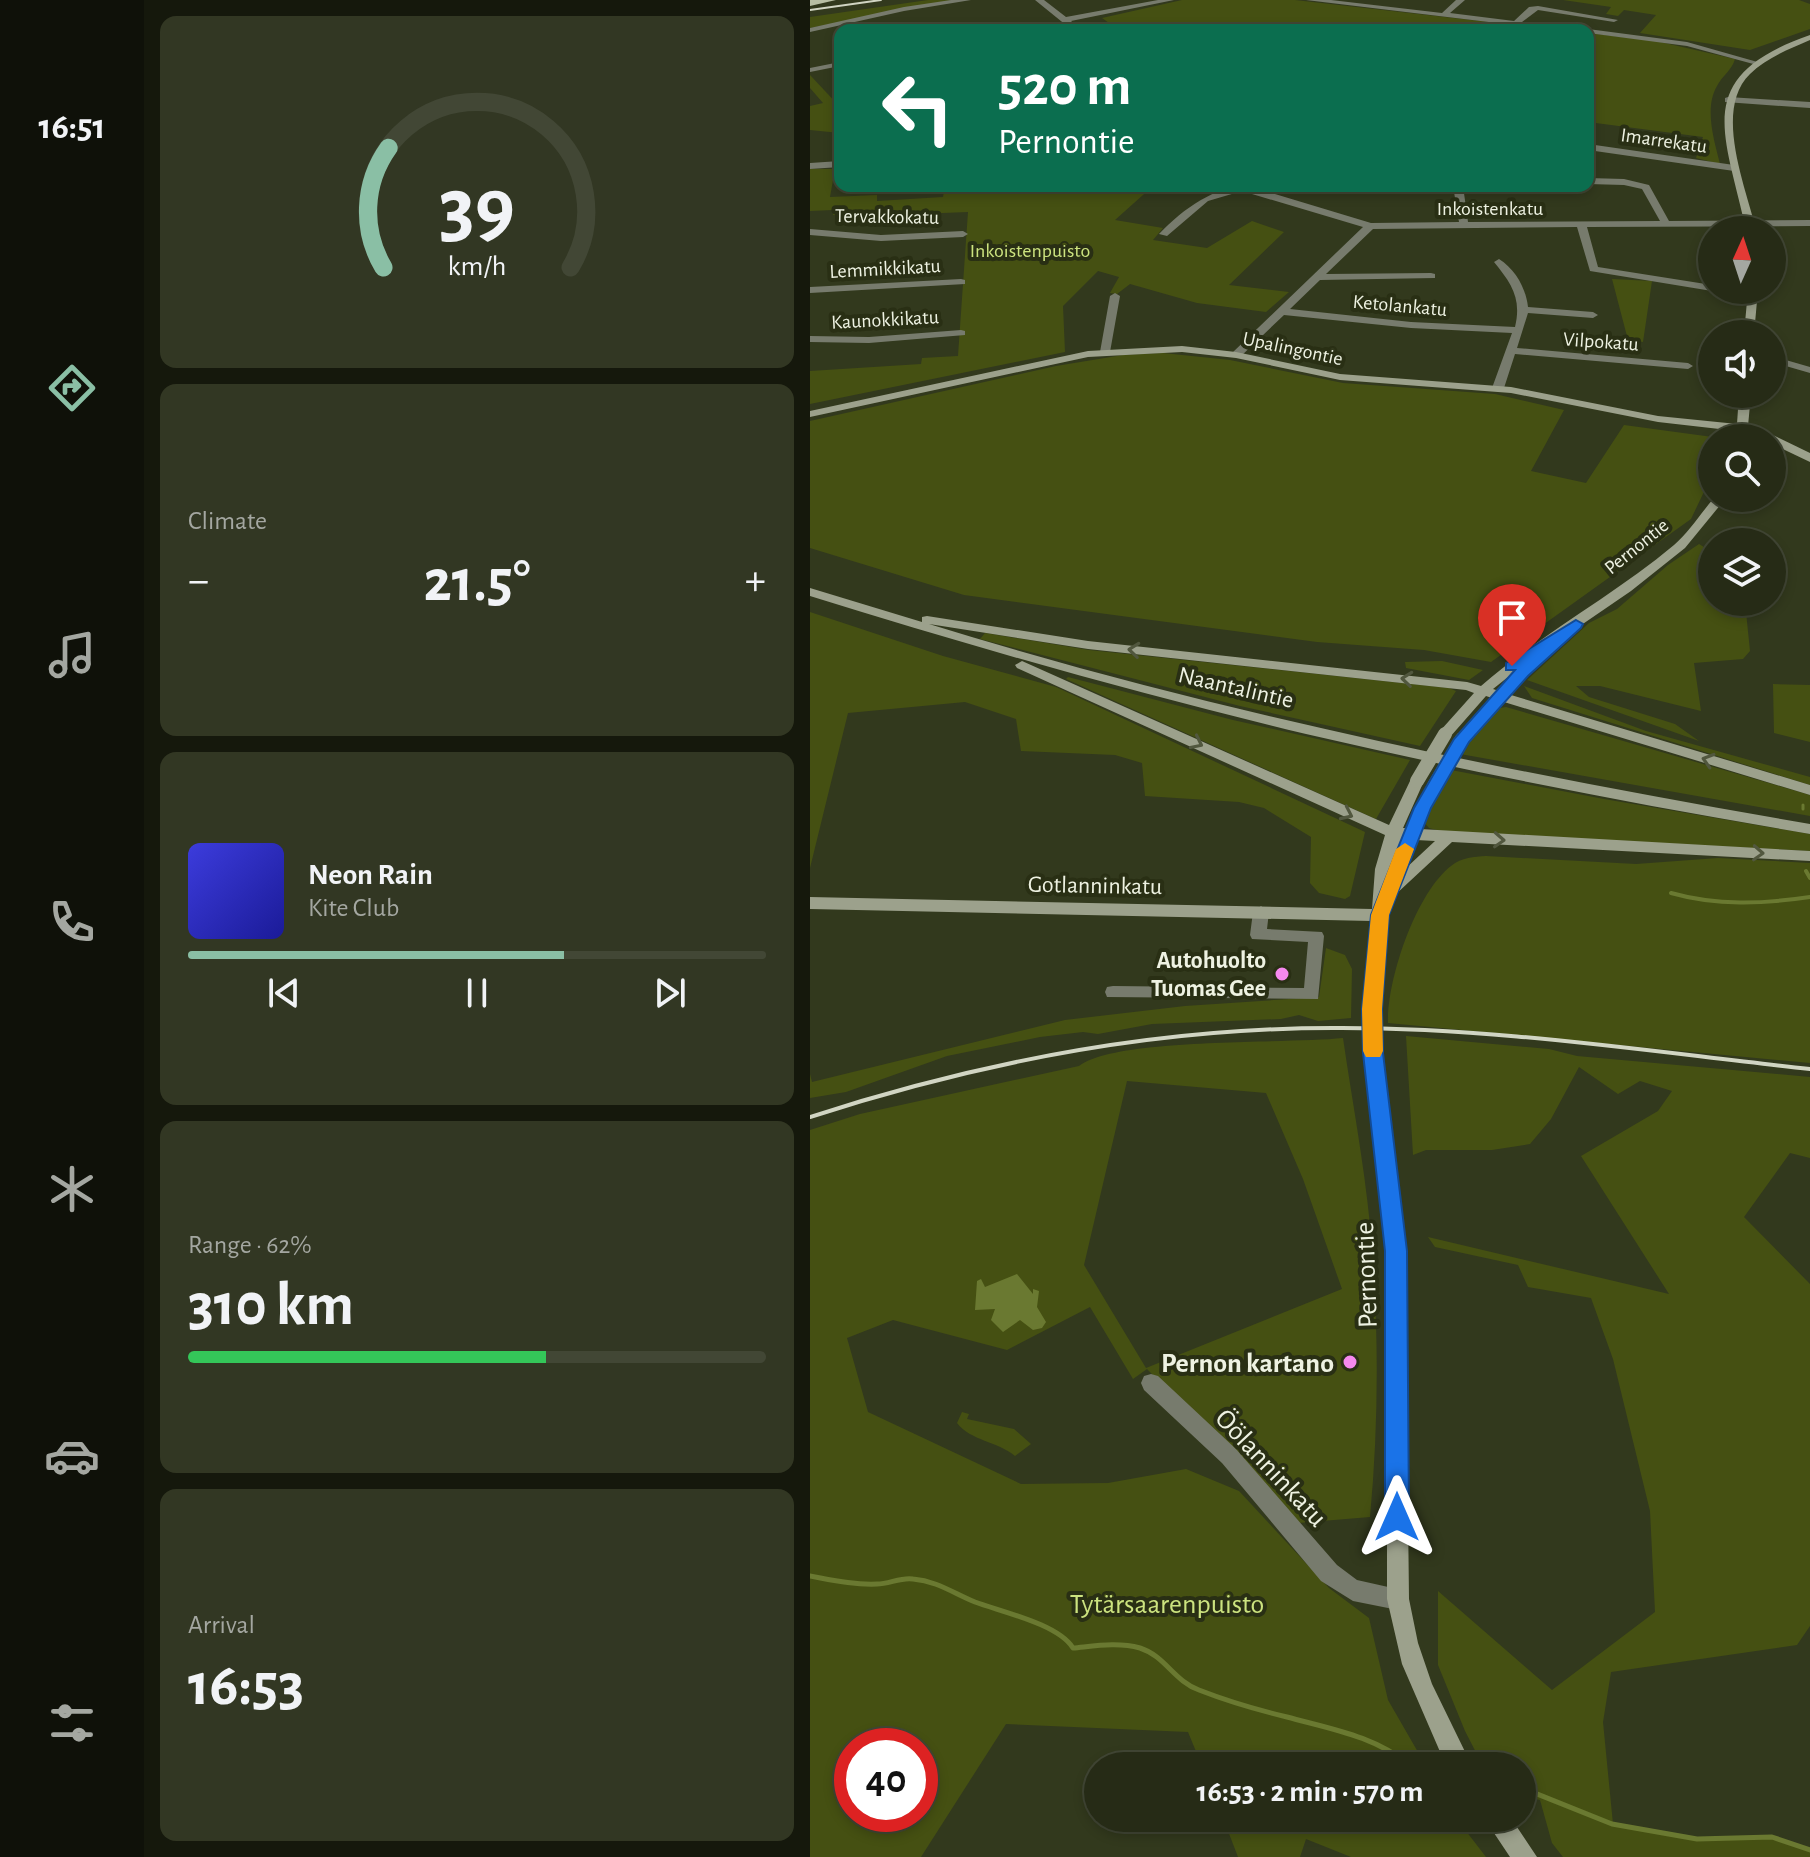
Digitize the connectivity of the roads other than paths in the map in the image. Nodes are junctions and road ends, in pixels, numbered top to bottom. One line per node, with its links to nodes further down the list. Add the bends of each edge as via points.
1 (831, 0): 9 (main road)
2 (967, 0): 16 (street)
3 (1039, 0): 13 (street)
4 (1109, 0): 11 (street)
5 (1170, 0): 11 (street)
6 (1310, 0): 10 (street)
7 (1374, 0): 10 (street)
8 (1461, 0): 12 (street)
9 (810, 3)
10 (1366, 6): 12 (street)
11 (1120, 9): 13 (street)
12 (1444, 15): 15 (street)
13 (1064, 20): 17 (street)
14 (1614, 20): 15 (street, via 1538,8)
15 (1516, 23): 18 (street)
16 (837, 24)
17 (1069, 24)
18 (1525, 24)
19 (834, 25): 20 (street)
20 (810, 30)
21 (1594, 32): 23 (street, via 1687,44)
22 (1810, 37): 23 (street)
23 (1757, 63): 26 (street, via 1736,82)
24 (834, 65): 25 (street)
25 (810, 70)
26 (1728, 100): 27 (street); 31 (street)
27 (1810, 105)
28 (1594, 148): 31 (street, Imarrekatu)
29 (834, 164): 30 (street)
30 (810, 166)
31 (1734, 168): 36 (street)
32 (1594, 181): 38 (street, via 1646,187)
33 (1226, 192): 46 (street, via 1205,199)
34 (1258, 192): 42 (street, Inkoistenkatu)
35 (1459, 192): 43 (street)
36 (1747, 216)
37 (1810, 223): 41 (street, Inkoistenkatu)
38 (1666, 224): 39 (street, Inkoistenkatu); 40 (street, Inkoistenkatu)
39 (1581, 225): 43 (street, Inkoistenkatu); 51 (street, via 1594,269)
40 (1698, 225)
41 (1786, 225)
42 (1370, 226): 43 (street, Inkoistenkatu); 49 (street)
43 (1464, 226)
44 (810, 232): 45 (street, Tervakkokatu, via 881,238)
45 (963, 234)
46 (1164, 234)
47 (1499, 262): 54 (street, via 1514,279)
48 (1431, 276): 49 (street)
49 (1315, 277): 55 (street)
50 (961, 282): 52 (street, Lemmikkikatu)
51 (1698, 286)
52 (810, 290)
53 (1115, 296): 61 (street)
54 (1524, 310): 56 (street); 57 (street)
55 (1279, 311): 57 (street, Ketolankatu); 62 (street)
56 (1593, 315)
57 (1518, 330): 60 (street)
58 (961, 333): 59 (street, Kaunokkikatu)
59 (810, 339)
60 (1513, 351): 64 (street, Vilpokatu); 66 (street)
61 (1105, 352): 62 (street, Upalingontie, via 1182,349); 67 (street, Upalingontie)
62 (1236, 355): 66 (street, Upalingontie, via 1340,377)
63 (1786, 363): 65 (street)
64 (1688, 366)
65 (1810, 370)
66 (1498, 388): 68 (street, Upalingontie)
67 (810, 414)
68 (1698, 426)
69 (1786, 446): 70 (street, Upalingontie)
70 (1810, 458)
71 (1708, 512): 74 (street, Pernontie, via 1681,545)
72 (810, 592): 73 (street, Naantalintie)
73 (866, 610): 75 (street, Naantalintie); 76 (street, one-way to 73, via 1425,680 1037,639)
74 (1576, 624): 76 (street, Pernontie); 77 (street, Pernontie)
75 (973, 643): 79 (street, Naantalintie, via 1286,725); 82 (street, one-way to 82)
76 (1483, 691): 77 (street); 82 (street, Pernontie, bridge, via 1445,734)
77 (1500, 696): 78 (street, one-way to 77); 83 (street, Pernontie, bridge, via 1462,739)
78 (1810, 790)
79 (1657, 801): 80 (street, Naantalintie); 81 (street, Naantalintie)
80 (1810, 823)
81 (1810, 829)
82 (1393, 833): 83 (street); 89 (street, Pernontie, via 1378,894)
83 (1410, 835): 84 (street); 86 (street, Pernontie)
84 (1447, 838): 85 (street, one-way to 85); 86 (street)
85 (1810, 856)
86 (1392, 890): 89 (street, Pernontie)
87 (810, 903): 88 (street, Gotlanninkatu)
88 (1261, 912): 89 (street, Gotlanninkatu); 90 (street, via 1258,935 1316,936 1312,994)
89 (1380, 915): 92 (street, Pernontie, bridge, via 1373,1053 1396,1251)
90 (1113, 992)
91 (1151, 1383): 92 (street, Öölanninkatu, via 1229,1456 1329,1573 1353,1590)
92 (1398, 1599): 93 (street, Pernontie, via 1415,1674)
93 (1453, 1752)
94 (1506, 1832): 95 (street)
95 (1525, 1857)

